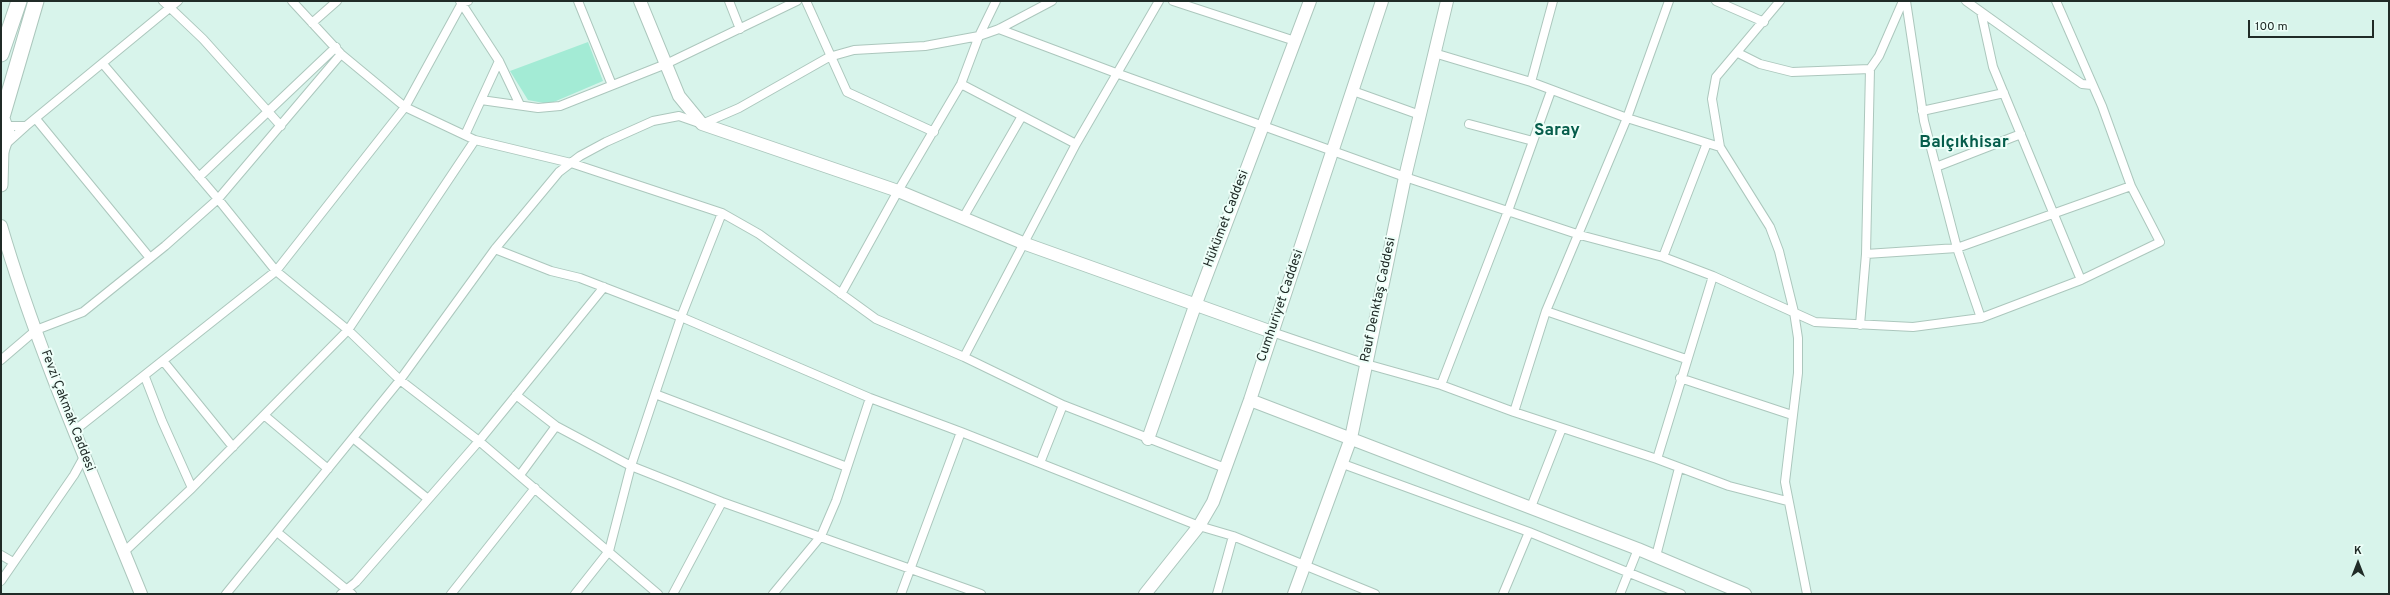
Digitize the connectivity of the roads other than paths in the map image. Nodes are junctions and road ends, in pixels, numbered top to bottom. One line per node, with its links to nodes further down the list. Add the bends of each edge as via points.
1 (19, 1): 38 (highway)
2 (36, 1): 61 (highway)
3 (163, 1): 27 (street)
4 (178, 1): 27 (street)
5 (292, 1): 30 (street)
6 (337, 1): 30 (street)
7 (578, 1): 47 (street)
8 (640, 1): 42 (street)
9 (729, 1): 31 (street)
10 (797, 1): 31 (street)
11 (806, 1): 39 (street)
12 (996, 1): 33 (street)
13 (1052, 1): 32 (street)
14 (1159, 1): 44 (street)
15 (1173, 1): 34 (street)
16 (1310, 1): 34 (street, Hükümet Caddesi)
17 (1382, 1): 49 (street, Cumhuriyet Caddesi)
18 (1447, 1): 37 (street, Rauf Denktaş Caddesi)
19 (1553, 1): 45 (street)
20 (1669, 1): 59 (street)
21 (1716, 1): 29 (street)
22 (1780, 1): 29 (street)
23 (1905, 1): 43 (street, via 1879,56); 56 (street)
24 (1966, 1): 28 (street)
25 (2056, 1): 48 (street)
26 (463, 2): 40 (street); 54 (street)
27 (169, 8): 41 (street); 55 (street, via 202,39)
28 (1981, 12): 48 (street, via 2082,84); 51 (street, via 1993,67)
29 (1764, 22): 36 (street)
30 (312, 23): 35 (street)
31 (740, 28): 42 (street)
32 (999, 29): 33 (street); 44 (street)
33 (979, 36): 39 (street, via 925,46 854,50); 46 (street)
34 (1295, 41): 66 (street, Hükümet Caddesi)
35 (339, 50): 54 (street); 55 (street); 65 (street)
36 (1738, 52): 43 (street, via 1760,64 1792,72); 74 (street, via 1722,68 1712,87)
37 (1434, 53): 45 (street); 57 (street, Rauf Denktaş Caddesi)
38 (1, 54)
39 (829, 57): 62 (street, via 739,108); 67 (street, via 847,92)
40 (499, 61): 52 (street); 53 (street)
41 (103, 64): 60 (street); 79 (street)
42 (666, 64): 47 (street); 62 (street, via 679,96)
43 (1870, 69): 94 (street)
44 (1116, 73): 66 (street); 73 (street)
45 (1531, 82): 50 (street)
46 (961, 84): 58 (street); 67 (street)
47 (612, 85): 53 (street, via 555,107)
48 (2092, 85): 82 (street)
49 (1353, 91): 57 (street); 76 (street, Cumhuriyet Caddesi)
50 (1551, 91): 59 (street); 71 (street)
51 (2004, 93): 56 (street); 68 (street)
52 (481, 100): 53 (street); 69 (street)
53 (520, 105)
54 (405, 106): 69 (street); 97 (street)
55 (268, 111): 65 (street); 79 (street)
56 (1922, 111): 78 (street)
57 (1420, 115): 80 (street, Rauf Denktaş Caddesi)
58 (1022, 116): 73 (street); 88 (street)
59 (1627, 118): 72 (street); 90 (street)
60 (36, 119): 64 (street); 96 (street)
61 (3, 120): 64 (street); 75 (highway)
62 (702, 124): 77 (street, via 679,116 653,121 606,142); 83 (street)
63 (1469, 124): 71 (street)
64 (26, 126): 75 (street)
65 (282, 126): 84 (street)
66 (1262, 126): 76 (street); 102 (street, Hükümet Caddesi)
67 (934, 132): 83 (street)
68 (2021, 134): 78 (street); 87 (street)
69 (465, 135): 70 (street)
70 (475, 140): 77 (street); 109 (street)
71 (1533, 141): 85 (street)
72 (1707, 143): 74 (street); 95 (street)
73 (1076, 144): 91 (street)
74 (1720, 147): 104 (street, via 1770,227 1780,251)
75 (2, 148): 81 (main road)
76 (1333, 151): 80 (street); 110 (street, Cumhuriyet Caddesi)
77 (571, 163): 86 (street); 93 (street, via 560,172)
78 (1936, 166): 92 (street)
79 (199, 177): 84 (street)
80 (1405, 177): 85 (street); 115 (street, Rauf Denktaş Caddesi)
81 (1, 185)
82 (2131, 186): 87 (street); 99 (street, via 2160,242)
83 (898, 191): 88 (street); 101 (street)
84 (218, 199): 96 (street); 97 (street)
85 (1508, 210): 90 (street); 119 (street)
86 (722, 213): 101 (street, via 759,234); 105 (street)
87 (2054, 214): 92 (street); 99 (street)
88 (963, 218): 91 (street)
89 (1, 226): 108 (street, Fevzi Çakmak Caddesi)
90 (1580, 235): 95 (street); 103 (street)
91 (1023, 243): 102 (street); 111 (street)
92 (1957, 248): 94 (street); 106 (street)
93 (496, 249): 100 (street, via 551,271); 118 (street)
94 (1866, 254): 107 (street)
95 (1663, 257): 98 (street)
96 (150, 258): 108 (street, via 83,312)
97 (276, 271): 109 (street); 114 (street)
98 (1713, 276): 104 (street); 112 (street)
99 (2081, 280): 106 (street)
100 (604, 287): 105 (street); 121 (street)
101 (841, 294): 111 (street, via 876,319)
102 (1195, 306): 110 (street); 134 (street, Hükümet Caddesi)
103 (1546, 311): 112 (street); 125 (street)
104 (1794, 312): 107 (street, via 1815,322); 126 (street, via 1798,373)
105 (681, 317): 120 (street); 122 (street)
106 (1980, 318): 107 (street, via 1913,327)
107 (1860, 325)
108 (36, 330): 113 (street); 130 (street, Fevzi Çakmak Caddesi)
109 (348, 330): 118 (street); 127 (street)
110 (1272, 332): 115 (street); 123 (street, Cumhuriyet Caddesi)
111 (964, 357): 124 (street)
112 (1686, 359): 117 (street)
113 (1, 360)
114 (164, 362): 116 (street); 136 (street)
115 (1366, 364): 119 (street); 133 (street, Rauf Denktaş Caddesi)
116 (145, 377): 130 (street); 147 (street)
117 (1680, 378): 126 (street); 138 (street)
118 (400, 380): 132 (street); 135 (street)
119 (1441, 385): 125 (street)
120 (655, 394): 141 (street); 142 (street)
121 (516, 395): 128 (street); 135 (street)
122 (870, 398): 131 (street); 142 (street)
123 (1250, 400): 133 (street); 143 (street, Cumhuriyet Caddesi)
124 (1063, 405): 134 (street); 139 (street)
125 (1514, 412): 129 (street)
126 (1792, 414): 150 (street, via 1786,463)
127 (264, 415): 136 (street); 145 (street)
128 (556, 426): 141 (street); 146 (street)
129 (1562, 428): 138 (street); 152 (street)
130 (74, 431): 137 (street, Fevzi Çakmak Caddesi)
131 (961, 432): 139 (street); 165 (street)
132 (353, 438): 145 (street); 149 (street)
133 (1351, 438): 140 (street, Rauf Denktaş Caddesi); 152 (street)
134 (1148, 439): 143 (street)
135 (479, 441): 146 (street); 149 (street)
136 (232, 447): 147 (street)
137 (84, 456): 160 (street, Fevzi Çakmak Caddesi); 163 (street, via 74,475)
138 (1657, 459): 144 (street)
139 (1040, 463): 153 (street)
140 (1342, 464): 155 (street); 164 (street, Rauf Denktaş Caddesi)
141 (631, 466): 151 (street); 159 (street)
142 (847, 467): 156 (street)
143 (1225, 468): 153 (street, Cumhuriyet Caddesi, via 1213,502)
144 (1679, 468): 150 (street, via 1729,486); 162 (street)
145 (328, 469): 154 (street)
146 (520, 475): 148 (street)
147 (192, 488): 160 (street)
148 (535, 488): 159 (street); 171 (street)
149 (428, 499): 168 (street)
150 (1787, 501): 186 (street)
151 (722, 502): 156 (street); 174 (street)
152 (1531, 507): 158 (street)
153 (1199, 526): 157 (street); 178 (street, Cumhuriyet Caddesi)
154 (277, 532): 168 (street); 170 (street)
155 (1529, 532): 166 (street); 182 (street)
156 (821, 536): 165 (street); 175 (street)
157 (1233, 536): 164 (street); 179 (street, via 1220,578)
158 (1638, 549): 162 (street); 166 (street)
159 (608, 551): 172 (street); 173 (street)
160 (124, 552): 169 (street, Fevzi Çakmak Caddesi)
161 (1, 555): 163 (street)
162 (1656, 556): 185 (street)
163 (13, 562): 167 (street)
164 (1304, 565): 180 (street, Rauf Denktaş Caddesi); 181 (street)
165 (911, 569): 176 (street); 177 (street)
166 (1628, 574): 183 (street); 184 (street)
167 (1, 581)
168 (346, 592)
169 (141, 594)
170 (226, 594)
171 (451, 594)
172 (575, 594)
173 (658, 594)
174 (672, 594)
175 (773, 594)
176 (901, 594)
177 (980, 594)
178 (1145, 594)
179 (1218, 594)
180 (1294, 594)
181 (1375, 594)
182 (1503, 594)
183 (1620, 594)
184 (1681, 594)
185 (1745, 594)
186 (1807, 594)

